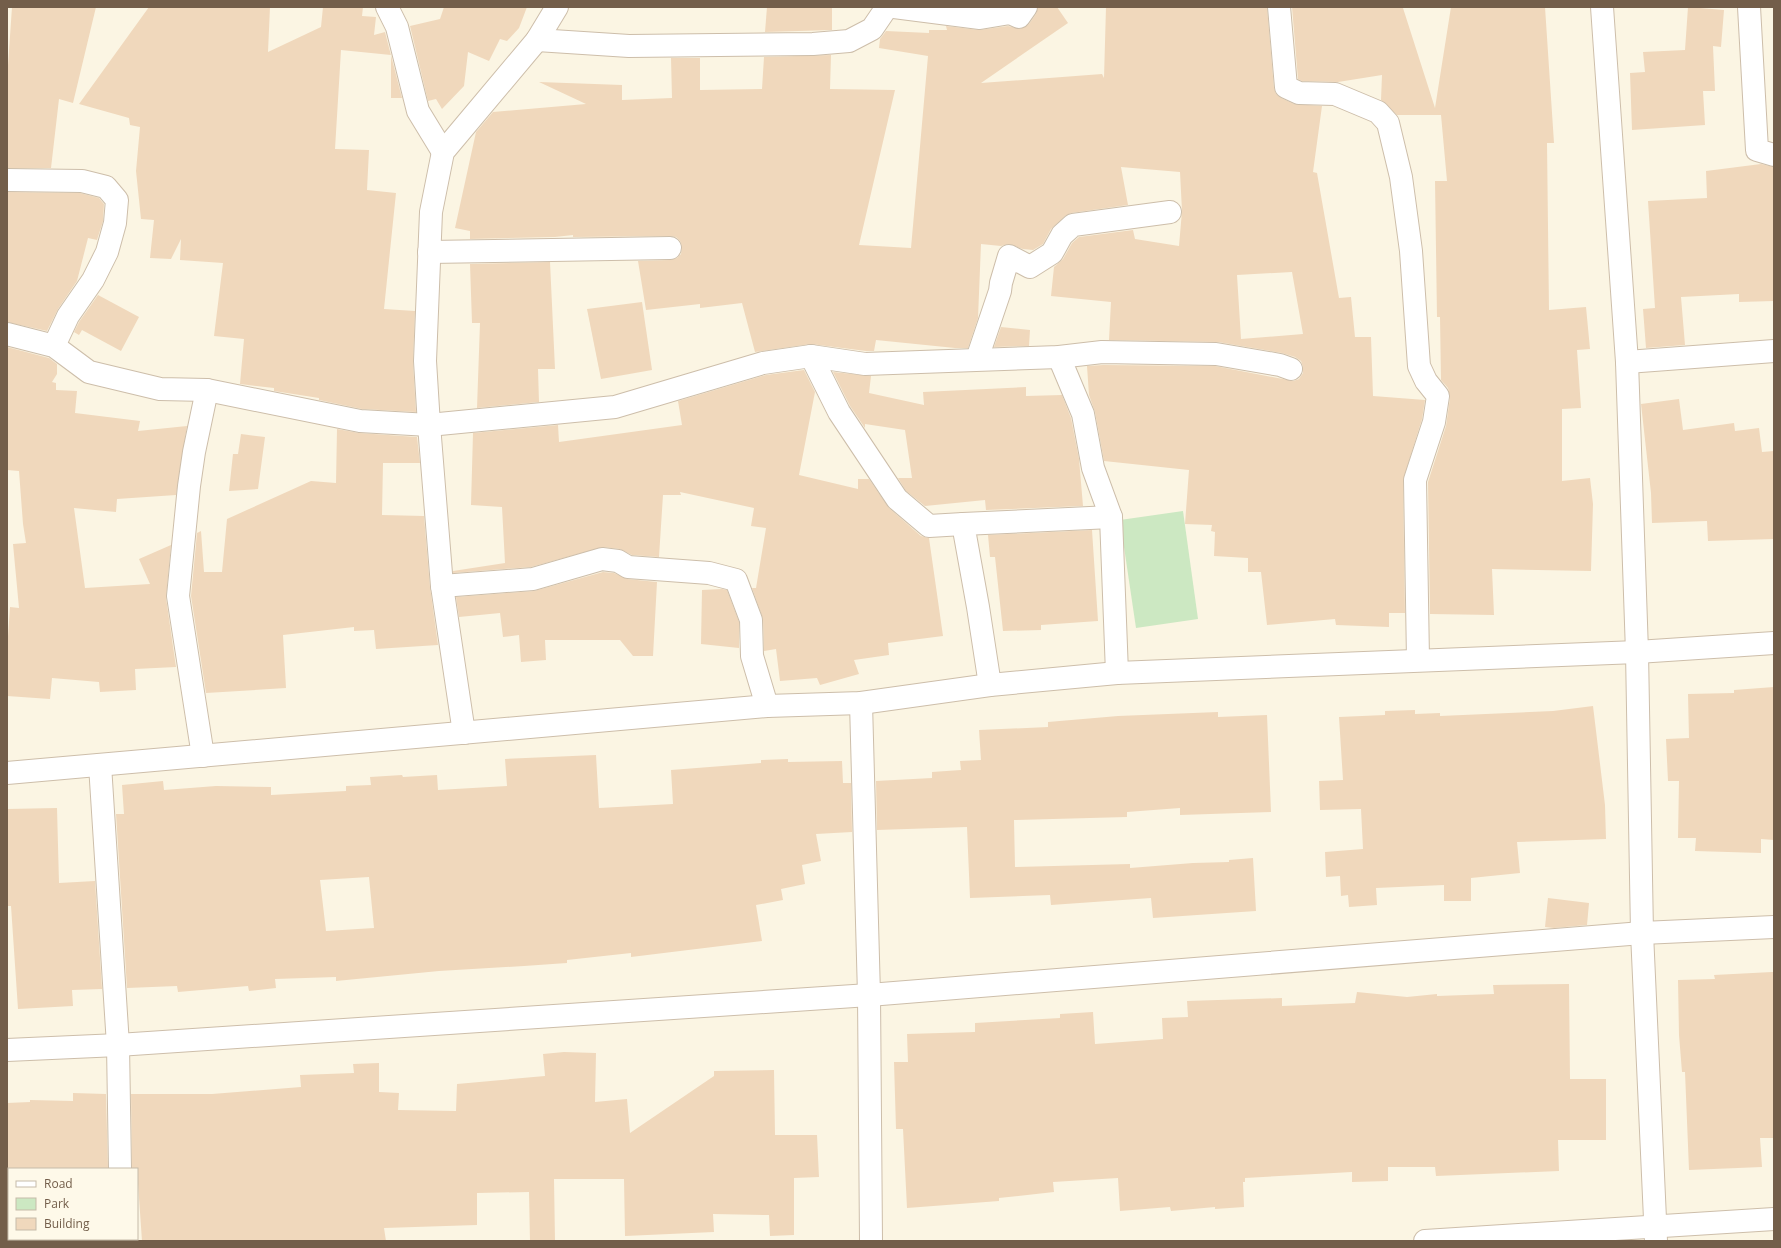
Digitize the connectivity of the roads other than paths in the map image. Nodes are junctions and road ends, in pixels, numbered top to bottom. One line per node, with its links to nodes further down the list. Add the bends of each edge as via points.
1 (387, 7): 10 (street, via 397,27 418,111)
2 (557, 7): 9 (street)
3 (887, 7): 9 (street, via 872,29 849,41 813,44 629,46)
4 (894, 7): 5 (street, via 980,18 1010,13 1019,17)
5 (1026, 7)
6 (1279, 7): 31 (street, via 1286,87 1299,92 1335,94 1378,112 1388,123 1401,177 1411,251 1419,366 1426,381 1438,396 1434,422 1415,480)
7 (1602, 7): 22 (street)
8 (1749, 7): 11 (street, via 1757,150)
9 (537, 40): 10 (street)
10 (443, 152): 15 (street, via 430,212)
11 (1774, 155)
12 (7, 180): 17 (street, via 82,181 106,187 117,200 115,223 107,252 93,280 68,316)
13 (1170, 212): 21 (street, via 1074,225 1062,235 1052,253 1030,267 1009,256)
14 (670, 248): 15 (street)
15 (429, 252): 25 (street, via 425,361)
16 (7, 334): 17 (street)
17 (54, 346): 24 (street, via 89,372 160,389)
18 (1774, 351): 22 (street)
19 (811, 356): 21 (street, via 865,364); 25 (street, via 763,363 615,407); 27 (street, via 839,412 897,499 929,526)
20 (1060, 357): 21 (street); 23 (street, via 1102,352 1216,354); 26 (street, via 1083,414 1093,468)
21 (977, 359)
22 (1627, 362): 30 (street)
23 (1291, 369)
24 (207, 390): 25 (street, via 360,421); 37 (street, via 191,472 178,596)
25 (429, 425): 28 (street)
26 (1112, 517): 27 (street); 32 (street)
27 (963, 524): 33 (street)
28 (442, 586): 35 (street, via 533,579 602,559 618,561 628,567 709,572 736,580 751,620 752,656); 36 (street)
29 (1774, 643): 30 (street)
30 (1637, 652): 31 (street); 41 (street)
31 (1418, 660): 32 (street)
32 (1117, 673): 33 (street)
33 (990, 685): 34 (street)
34 (861, 704): 35 (street); 42 (street)
35 (767, 706): 36 (street)
36 (464, 734): 37 (street)
37 (203, 756): 38 (street)
38 (100, 765): 39 (street); 43 (street)
39 (7, 773)
40 (1774, 927): 41 (street)
41 (1642, 933): 42 (street); 47 (street)
42 (869, 995): 43 (street); 48 (street)
43 (118, 1045): 44 (street); 45 (street)
44 (7, 1050)
45 (120, 1168)
46 (1774, 1219): 47 (street)
47 (1656, 1233): 49 (street)
48 (871, 1241)
49 (1425, 1241)

